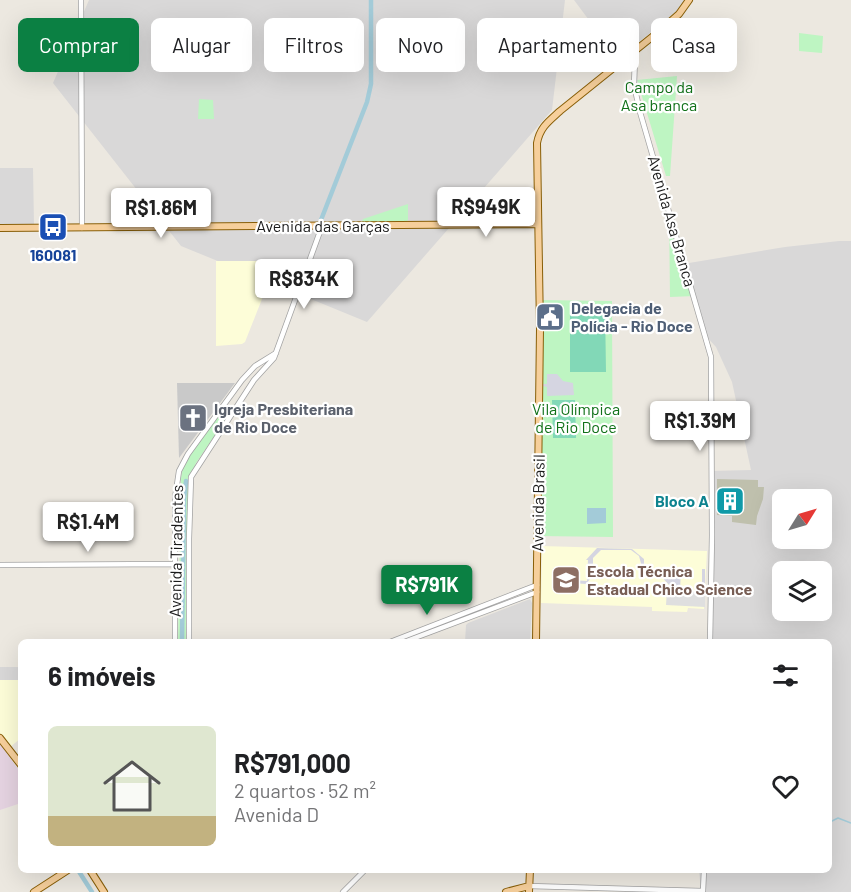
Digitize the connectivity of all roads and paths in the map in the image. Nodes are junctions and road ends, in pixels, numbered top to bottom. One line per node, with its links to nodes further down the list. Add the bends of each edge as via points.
1 (81, 0): 9 (street)
2 (689, 0): 3 (main road, Avenida Brasil, via 679,14)
3 (639, 47)
4 (609, 72): 6 (main road, Avenida Brasil, via 541,128 537,143)
5 (634, 72): 23 (street, Avenida Asa Branca, via 640,112 711,357)
6 (538, 224): 7 (main road, Avenida das Garças); 17 (main road, Avenida Brasil)
7 (322, 226): 9 (main road, Avenida das Garças); 10 (street, Avenida Tiradentes)
8 (0, 228): 9 (main road, Avenida das Garças)
9 (82, 228)
10 (276, 353): 11 (street, Avenida Tiradentes); 12 (street, Avenida Tiradentes)
11 (264, 360): 12 (street); 13 (street, Avenida Tiradentes)
12 (257, 376): 14 (street, Avenida Tiradentes)
13 (237, 387): 14 (street, via 239,395); 15 (street, Avenida Tiradentes, via 179,471)
14 (246, 394): 19 (street, Avenida Tiradentes, via 190,482)
15 (176, 564): 16 (street); 18 (street, Avenida Tiradentes)
16 (0, 565)
17 (537, 588): 20 (street); 21 (street); 22 (main road, Avenida Brasil)
18 (175, 639)
19 (189, 639)
20 (398, 639)
21 (411, 639)
22 (536, 639)
23 (710, 639)
24 (0, 738): 25 (main road)
25 (18, 761)
26 (63, 873): 33 (main road)
27 (92, 873): 34 (main road)
28 (362, 873): 35 (street)
29 (530, 873): 31 (main road)
30 (704, 873): 32 (street, via 704,891)
31 (529, 890): 32 (street); 36 (main road)
32 (699, 891)
33 (34, 892)
34 (104, 892)
35 (343, 892)
36 (506, 892)

